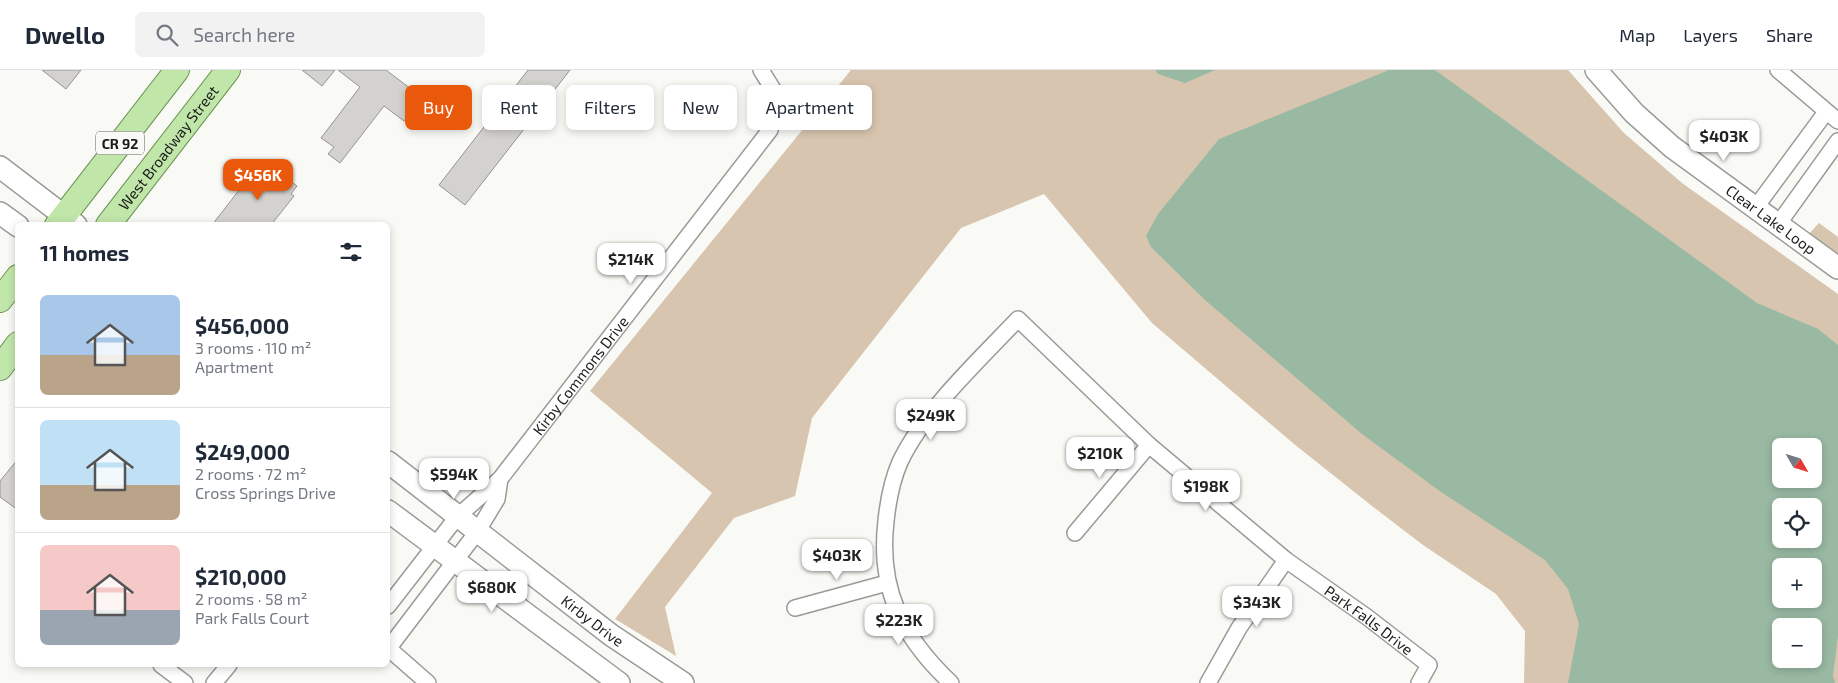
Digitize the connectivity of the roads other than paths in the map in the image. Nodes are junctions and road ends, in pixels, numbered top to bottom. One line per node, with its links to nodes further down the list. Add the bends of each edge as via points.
1 (177, 70): 11 (main road, CR 92)
2 (228, 70): 12 (main road, West Broadway Street / CR 92)
3 (762, 70): 22 (street, Kirby Commons Drive, via 779,99 770,130)
4 (1596, 70): 9 (main road, Clear Lake Loop, via 1634,114 1672,147)
5 (1778, 70): 6 (street)
6 (1832, 116): 9 (street)
7 (1838, 142): 14 (street)
8 (0, 167): 11 (main road)
9 (1756, 207): 14 (main road, Clear Lake Loop)
10 (0, 213): 13 (main road)
11 (66, 222)
12 (110, 222)
13 (15, 224)
14 (1779, 224): 15 (main road, Clear Lake Loop)
15 (1838, 268)
16 (15, 281): 17 (main road)
17 (0, 300)
18 (15, 348): 19 (main road)
19 (0, 368)
20 (1149, 445): 26 (street); 28 (street, Park Falls Drive); 30 (street, Park Falls Drive, via 1018,319 934,410 900,462 888,500 884,538)
21 (390, 464): 24 (main road, Kirby Drive)
22 (500, 479): 24 (street, Kirby Commons Drive); 25 (street, Kirby Commons Drive, via 497,499)
23 (390, 513): 27 (main road)
24 (458, 516): 25 (main road, Kirby Drive); 27 (street, Kirby Commons Drive)
25 (477, 532): 29 (street, Kirby Commons Drive); 41 (main road, Kirby Drive, via 611,635)
26 (1075, 533)
27 (433, 546): 29 (main road); 31 (street, Kirby Commons Drive)
28 (1286, 560): 43 (street, via 1238,628); 44 (street, Park Falls Drive, via 1429,665)
29 (455, 562): 33 (street, Kirby Commons Drive); 40 (main road)
30 (887, 584): 32 (street); 42 (street, via 919,650)
31 (390, 603)
32 (795, 608)
33 (390, 645)
34 (390, 650): 39 (street)
35 (164, 667): 37 (street)
36 (227, 667): 38 (street)
37 (185, 683)
38 (214, 683)
39 (428, 683)
40 (619, 683)
41 (683, 683)
42 (951, 683)
43 (1208, 683)
44 (1419, 683)

